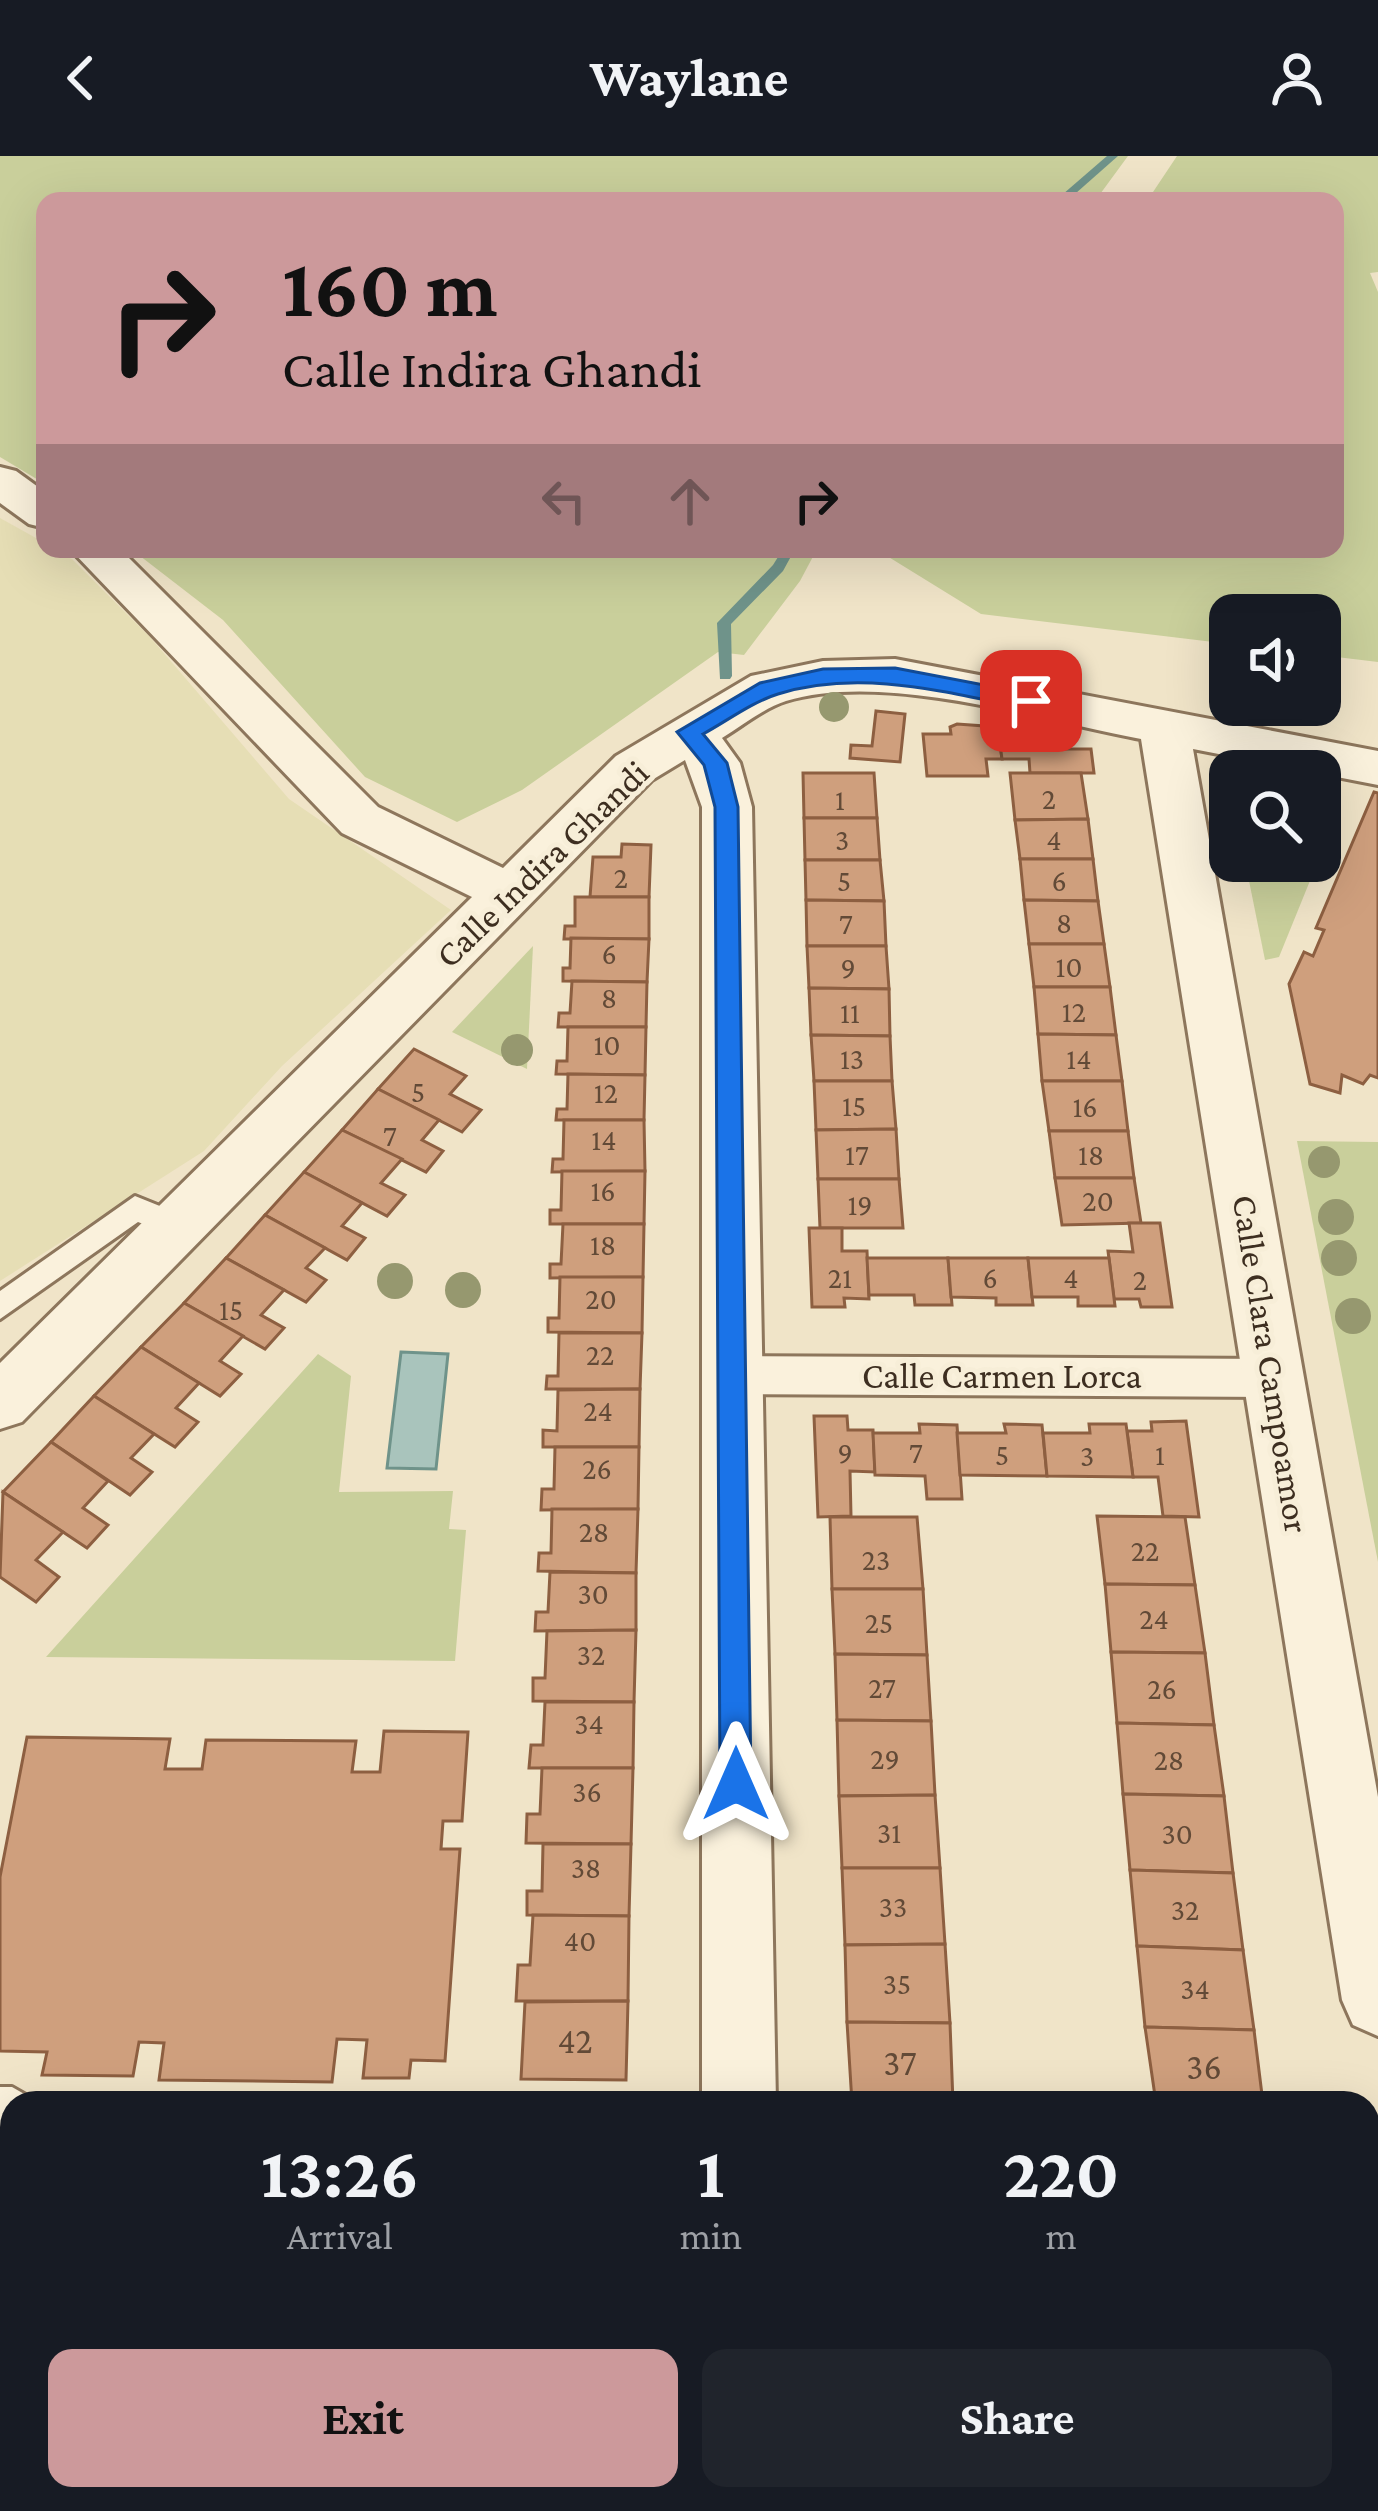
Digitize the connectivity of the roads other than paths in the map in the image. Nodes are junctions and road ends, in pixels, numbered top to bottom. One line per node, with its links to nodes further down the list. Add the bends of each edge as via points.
1 (0, 481): 2 (street)
2 (36, 507)
3 (101, 558): 7 (street, via 360,820)
4 (1164, 728): 5 (street, Calle Indira Ghandi, via 895,675 823,676 768,688); 6 (street, Calle Indira Ghandi); 11 (street, Calle Clara Campoamor)
5 (688, 732): 7 (street, Calle Indira Ghandi, via 634,768); 10 (street, via 715,763 727,807)
6 (1378, 768)
7 (509, 892): 8 (street, Calle Indira Ghandi)
8 (177, 1225): 9 (lane, via 135,1208); 12 (street, Calle Indira Ghandi)
9 (0, 1307)
10 (732, 1375): 11 (street, Calle Carmen Lorca); 14 (street)
11 (1273, 1378): 13 (street, Calle Clara Campoamor)
12 (0, 1403)
13 (1378, 2000)
14 (739, 2091)

